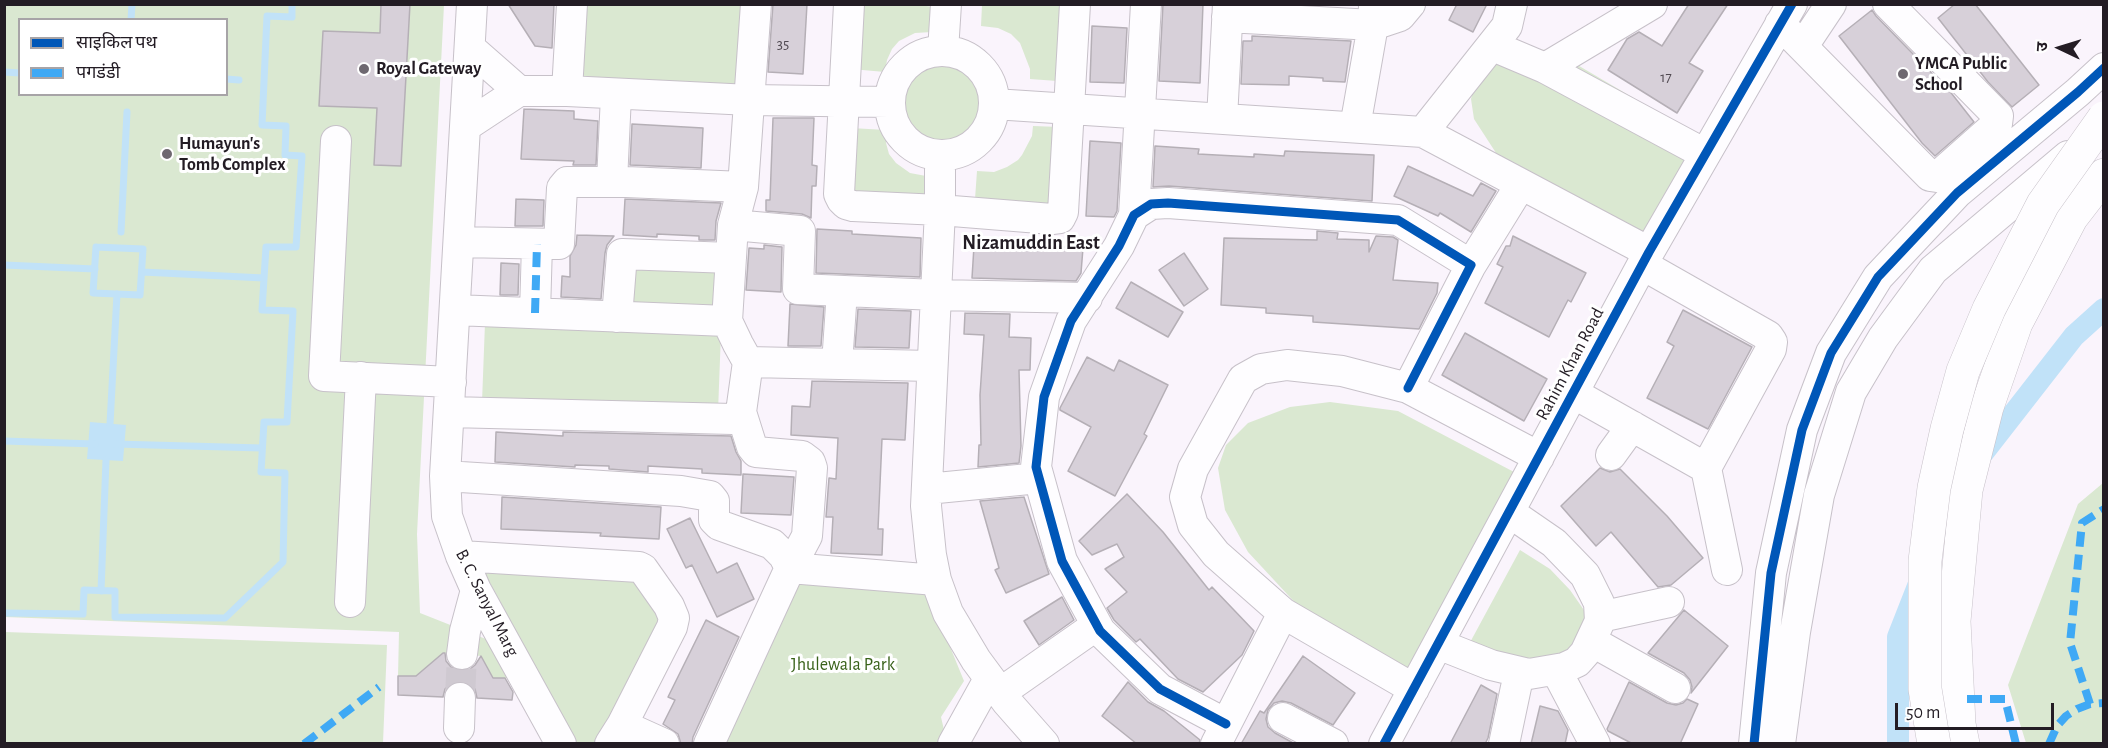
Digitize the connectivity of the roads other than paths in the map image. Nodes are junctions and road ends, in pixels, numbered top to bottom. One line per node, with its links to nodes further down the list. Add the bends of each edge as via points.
1 (472, 4): 18 (street, B. C. Sanyal Marg)
2 (572, 4): 23 (street)
3 (756, 4): 25 (street)
4 (849, 4): 26 (street)
5 (946, 4): 19 (street)
6 (1075, 4): 29 (street)
7 (1146, 4): 30 (street)
8 (1410, 4): 15 (street, via 1400,16)
9 (1512, 4): 16 (street, via 1507,26)
10 (1652, 4): 20 (street)
11 (1831, 4): 17 (street)
12 (1888, 4): 17 (street, via 1998,116 1997,124 1936,177 1930,176)
13 (1227, 11): 15 (street); 32 (street)
14 (1786, 14): 17 (street); 38 (street, Rahim Khan Road)
15 (1373, 15): 35 (street)
16 (1493, 46): 20 (street); 36 (street)
17 (1803, 46)
18 (470, 48): 22 (street); 34 (street, B. C. Sanyal Marg)
19 (943, 51): 27 (street, via 912,60 892,86); 28 (street, via 974,62 992,88)
20 (1545, 68): 38 (street)
21 (2103, 68): 107 (street, via 1957,194 1878,277 1831,353 1802,430 1771,573)
22 (519, 91): 23 (street); 34 (street)
23 (567, 91): 24 (street)
24 (616, 95): 25 (street); 41 (street)
25 (750, 100): 26 (street); 43 (street)
26 (844, 102): 27 (street); 44 (street, via 839,194 842,200 853,206)
27 (889, 102): 39 (street, via 892,119 904,139 925,153)
28 (994, 104): 29 (street); 39 (street, via 983,135 956,154)
29 (1070, 109): 30 (street); 44 (street, via 1060,218)
30 (1141, 114): 32 (street); 45 (street)
31 (2103, 118): 109 (highway, bridge, via 2043,204 1989,309 1963,371 1947,429 1934,488 1925,561 1925,689)
32 (1222, 119): 35 (street)
33 (2103, 124): 108 (street, via 1933,270 1883,338 1851,392 1819,495)
34 (466, 126): 47 (street, B. C. Sanyal Marg)
35 (1355, 127): 36 (street)
36 (1424, 132): 42 (street)
37 (336, 141): 62 (street, via 324,376)
38 (1705, 154): 50 (street, Rahim Khan Road)
39 (940, 156): 44 (street)
40 (2103, 175): 110 (highway, via 2071,218 2016,323 1987,407 1966,490 1954,621)
41 (612, 182): 43 (street); 48 (street, via 564,183 559,244)
42 (1521, 184): 50 (street); 51 (street)
43 (743, 188): 46 (street)
44 (940, 210): 53 (street)
45 (1134, 215): 51 (street, via 1151,204 1168,202 1385,218 1398,220); 54 (street)
46 (733, 225): 49 (street); 52 (street, via 800,231 798,289)
47 (459, 242): 48 (street); 55 (street, B. C. Sanyal Marg)
48 (537, 244): 56 (street)
49 (731, 258): 57 (street, via 622,254); 58 (street)
50 (1646, 259): 65 (street, Rahim Khan Road); 71 (street, via 1772,342)
51 (1471, 265): 64 (street)
52 (842, 291): 53 (street); 60 (street)
53 (936, 295): 54 (street); 61 (street)
54 (1087, 298): 73 (street, via 1071,321 1044,397 1036,467)
55 (455, 310): 56 (street); 63 (street, B. C. Sanyal Marg)
56 (535, 313): 57 (street)
57 (617, 317): 58 (street)
58 (727, 321): 59 (street)
59 (748, 362): 60 (street); 67 (street)
60 (837, 364): 61 (street)
61 (932, 366): 74 (street)
62 (361, 378): 63 (street); 81 (street)
63 (451, 382): 66 (street, B. C. Sanyal Marg)
64 (1408, 388): 70 (street); 83 (street, via 1342,371 1287,365 1261,369 1243,379 1193,469 1185,497 1193,525 1216,554)
65 (1573, 393): 68 (street); 70 (street, Rahim Khan Road)
66 (449, 412): 67 (street, via 725,420 734,419); 72 (street, B. C. Sanyal Marg)
67 (741, 412): 77 (street, via 756,452 802,456 812,468 807,536)
68 (1632, 426): 69 (street); 71 (street)
69 (1611, 454)
70 (1539, 457): 75 (street, Rahim Khan Road)
71 (1706, 468): 78 (street)
72 (445, 476): 76 (street, B. C. Sanyal Marg, via 447,516); 77 (street, via 710,496 714,501 714,520 719,525 772,544)
73 (1040, 478): 74 (street); 84 (street, via 1062,561)
74 (927, 489): 79 (street)
75 (1509, 512): 85 (street, via 1554,543 1585,575 1599,603); 86 (street, Rahim Khan Road)
76 (461, 556): 80 (street, B. C. Sanyal Marg); 95 (street, via 643,569 674,618)
77 (790, 568): 79 (street); 101 (street)
78 (1727, 570)
79 (936, 580): 89 (street, via 948,613)
80 (476, 590): 87 (street); 99 (street, B. C. Sanyal Marg)
81 (350, 602)
82 (1669, 602): 85 (street)
83 (1283, 613): 91 (street); 96 (street)
84 (1097, 625): 89 (street); 96 (street, via 1160,689)
85 (1596, 629): 88 (street, via 1577,662); 90 (street)
86 (1438, 644): 88 (street, via 1491,665); 91 (street, Rahim Khan Road)
87 (462, 654)
88 (1535, 672): 104 (street); 105 (street); 106 (street)
89 (995, 686): 97 (street); 102 (street)
90 (1675, 688)
91 (1414, 689): 98 (street, Rahim Khan Road)
92 (460, 698): 94 (street)
93 (1283, 718): 103 (street)
94 (459, 728)
95 (616, 734): 100 (street)
96 (1221, 734)
97 (965, 738)
98 (1385, 743)
99 (561, 744)
100 (664, 744)
101 (709, 744)
102 (1044, 744)
103 (1333, 744)
104 (1504, 744)
105 (1515, 744)
106 (1595, 744)
107 (1754, 744)
108 (1779, 744)
109 (1934, 744)
110 (1963, 744)

